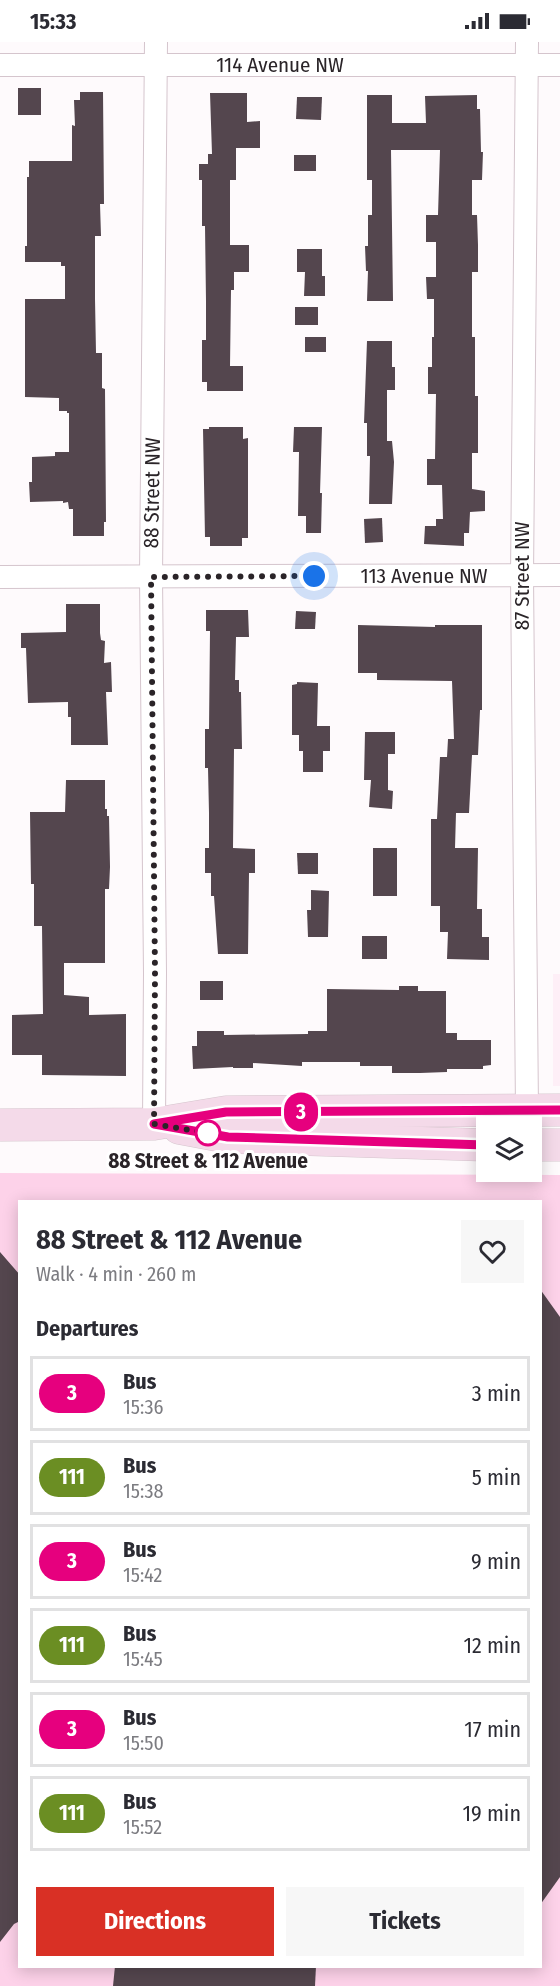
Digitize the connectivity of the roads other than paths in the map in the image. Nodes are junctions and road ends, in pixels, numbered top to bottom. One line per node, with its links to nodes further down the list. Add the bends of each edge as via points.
1 (156, 42): 4 (street, 88 Street NW)
2 (527, 42): 5 (street, 87 Street NW)
3 (0, 65): 4 (street, 114 Avenue NW)
4 (156, 65): 5 (street, 114 Avenue NW); 10 (street, 88 Street NW)
5 (527, 65): 6 (street, 114 Avenue NW); 8 (street, 87 Street NW)
6 (560, 65)
7 (560, 575): 8 (street, 113 Avenue NW)
8 (522, 576): 10 (street, 113 Avenue NW); 11 (street, 87 Street NW)
9 (0, 577): 10 (street, 113 Avenue NW)
10 (151, 577): 13 (street, 88 Street NW)
11 (527, 1110): 12 (main road); 13 (main road, via 226,1112)
12 (560, 1110)
13 (154, 1124): 14 (main road); 15 (main road, via 228,1137)
14 (0, 1125)
15 (476, 1145)
16 (542, 1145): 17 (main road)
17 (560, 1145)

